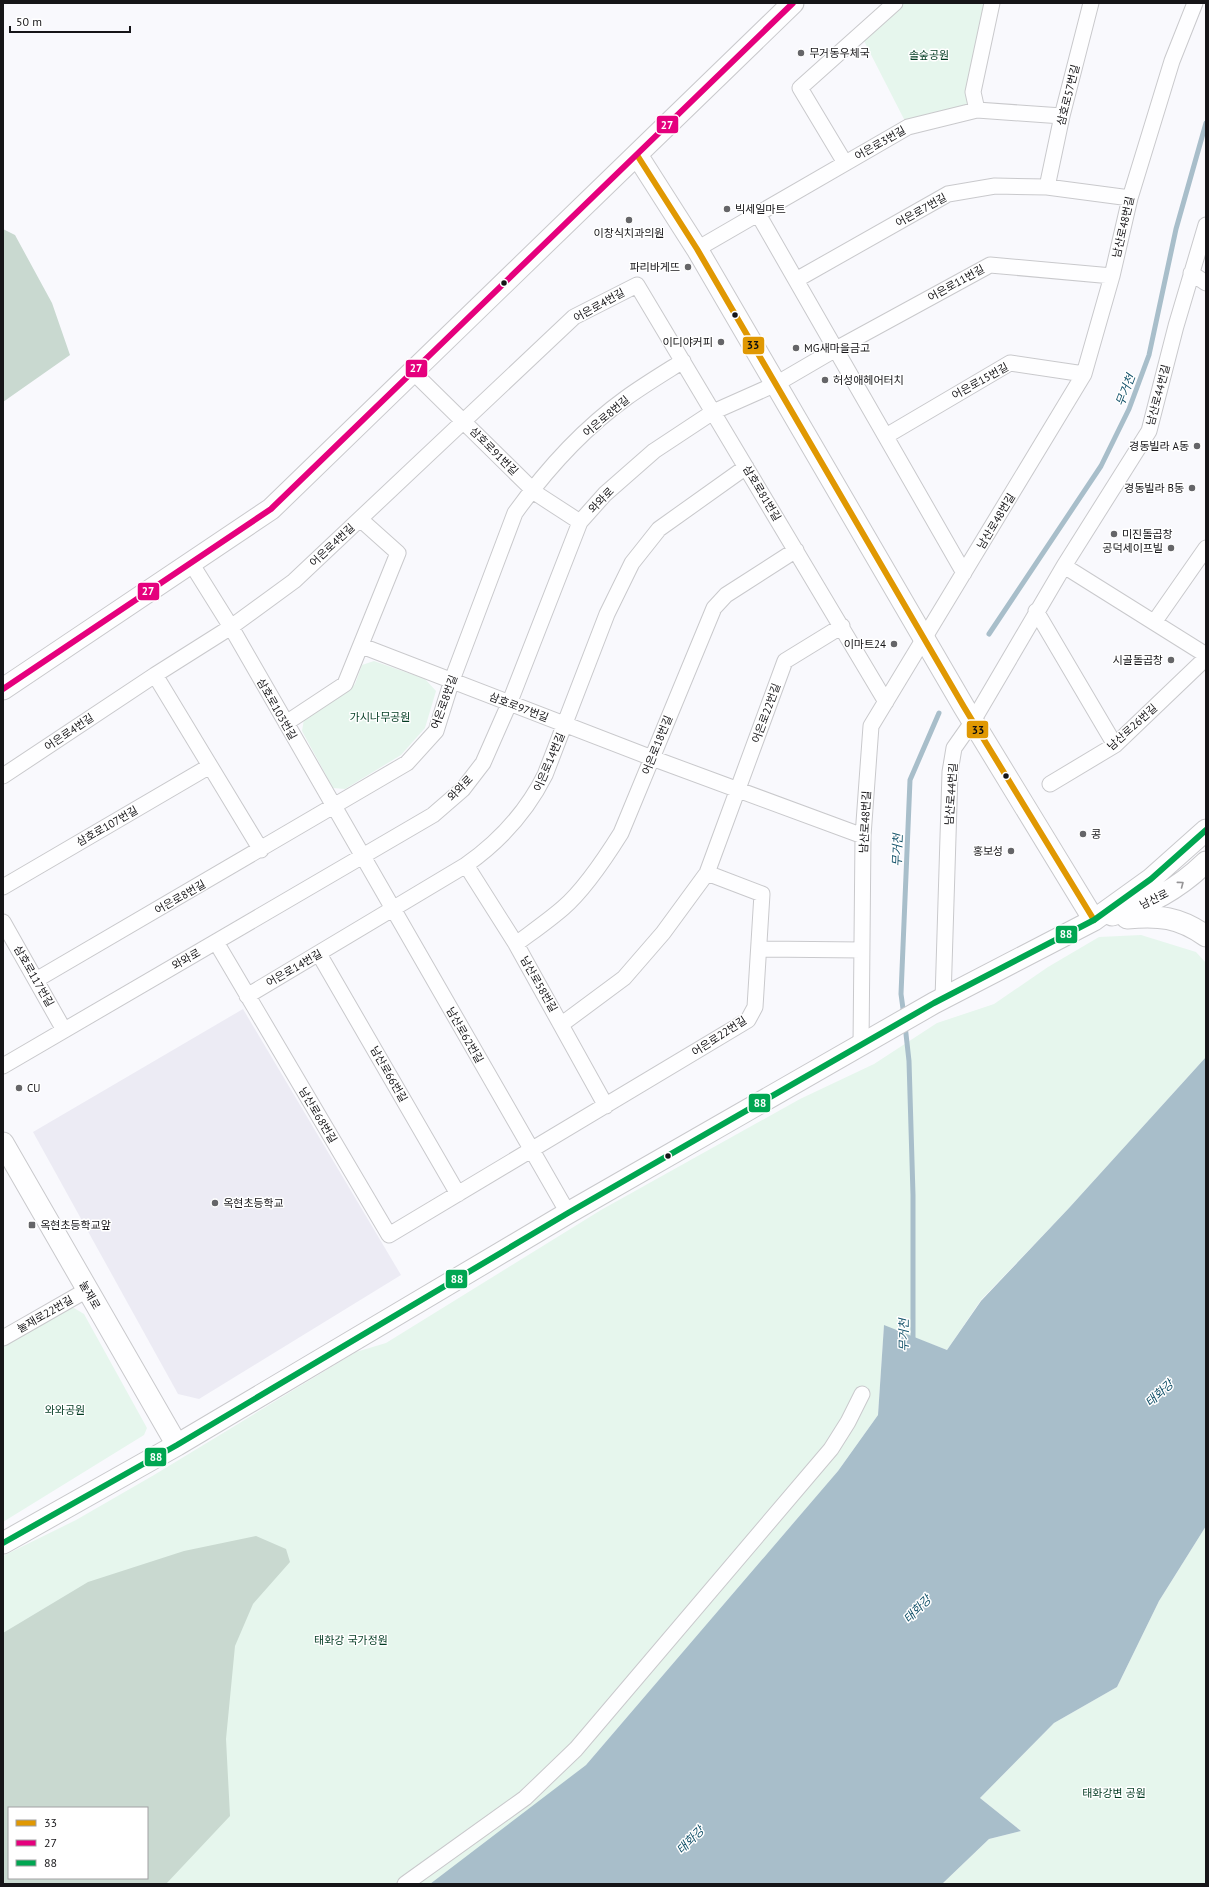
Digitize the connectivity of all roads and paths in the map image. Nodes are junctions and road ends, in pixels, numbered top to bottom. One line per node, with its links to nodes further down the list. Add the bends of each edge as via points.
1 (793, 3): 8 (main road)
2 (895, 3): 9 (street, via 800,88)
3 (992, 3): 6 (street, via 973,92)
4 (1091, 3): 7 (street, 삼호로57번길)
5 (1195, 3): 11 (street, 남산로48번길, via 1172,61)
6 (977, 110): 7 (street, 어은로3번길); 9 (street, 어은로3번길, via 908,127)
7 (1062, 116): 10 (street, 삼호로57번길)
8 (637, 155): 14 (main road); 22 (main road)
9 (845, 163): 12 (street, 어은로3번길)
10 (1046, 187): 11 (street, 어은로7번길); 17 (street, 어은로7번길, via 995,186 948,194)
11 (1130, 198): 16 (street, 남산로48번길)
12 (758, 214): 14 (street, 어은로3번길); 17 (street)
13 (1206, 225): 15 (street, 남산로44번길)
14 (697, 249): 24 (main road)
15 (1191, 273): 18 (street); 35 (street, 남산로44번길, via 1149,431)
16 (1112, 276): 20 (street, 어은로11번길, via 990,265); 23 (street, 남산로48번길)
17 (796, 280): 20 (street)
18 (1206, 283)
19 (637, 285): 21 (street, 삼호로81번길); 26 (street, 어은로4번길, via 574,317)
20 (836, 349): 24 (street, 어은로11번길); 27 (street)
21 (683, 361): 25 (street, 삼호로81번길); 29 (street, 어은로8번길, via 625,398 582,435)
22 (413, 372): 26 (street, 삼호로91번길); 34 (main road, via 270,509)
23 (1084, 374): 27 (street, 어은로15번길, via 1010,363); 36 (street, 남산로48번길)
24 (776, 384): 25 (street, 와와로); 41 (main road)
25 (713, 412): 28 (street, 삼호로81번길); 31 (street, 와와로, via 654,451 605,494)
26 (464, 421): 29 (street, 삼호로91번길); 30 (street, 어은로4번길)
27 (886, 436): 36 (street)
28 (746, 467): 33 (street, 삼호로81번길); 51 (street, 어은로14번길, via 659,529 632,563 607,614)
29 (532, 489): 31 (street, 삼호로91번길); 45 (street, 어은로8번길, via 515,513)
30 (360, 519): 40 (street, 어은로4번길, via 294,581); 42 (street, via 398,553)
31 (580, 522): 48 (street, 와와로)
32 (1206, 548): 38 (street)
33 (796, 550): 39 (street, 삼호로81번길); 53 (street, 어은로18번길, via 726,595 714,608)
34 (191, 563): 40 (street, 삼호로103번길); 46 (main road)
35 (1064, 566): 37 (street, 남산로44번길); 38 (street, 남산로26번길)
36 (964, 573): 41 (street, 남산로48번길)
37 (1036, 611): 49 (street, 남산로44번길); 52 (street)
38 (1155, 621): 43 (street, 남산로26번길)
39 (842, 626): 47 (street, 삼호로81번길); 57 (street, 어은로22번길, via 785,661)
40 (231, 627): 44 (street, 어은로4번길); 50 (street, 삼호로103번길)
41 (927, 643): 47 (street, 남산로48번길); 49 (main road)
42 (362, 646): 45 (street, 삼호로97번길); 50 (street, via 346,684)
43 (1206, 656): 52 (street, 남산로26번길)
44 (155, 675): 54 (street); 55 (street, 어은로4번길)
45 (452, 680): 48 (street, 삼호로97번길); 58 (street, 어은로8번길, via 436,730 407,763)
46 (3, 689)
47 (886, 702): 60 (street, 남산로48번길, via 871,726)
48 (509, 704): 51 (street, 삼호로97번길); 62 (street, 와와로, via 483,763 463,788 433,814)
49 (968, 714): 70 (main road); 81 (street, 남산로44번길, via 954,748 950,772)
50 (286, 723): 58 (street, 삼호로103번길)
51 (565, 724): 53 (street, 삼호로97번길); 65 (street, 어은로14번길, via 535,794 511,826)
52 (1115, 745): 56 (street, 남산로26번길)
53 (652, 758): 57 (street, 삼호로97번길); 75 (street, 어은로18번길, via 621,833 608,854 564,908)
54 (210, 766): 61 (street); 67 (street, 삼호로107번길)
55 (3, 776)
56 (1050, 784)
57 (738, 790): 60 (street, 삼호로97번길); 66 (street, 어은로22번길)
58 (334, 807): 61 (street, 어은로8번길); 62 (street, 삼호로103번길)
59 (1206, 830): 63 (main road, 남산로)
60 (863, 836): 77 (street, 남산로48번길)
61 (261, 850): 79 (street, 어은로8번길)
62 (362, 856): 69 (street, 남산로62번길); 74 (street, 와와로)
63 (1176, 858): 68 (main road, via 1160,885); 70 (main road, 남산로, via 1130,896)
64 (1206, 862): 68 (main road, 남산로, one-way to 64, via 1192,876)
65 (466, 865): 69 (street, 어은로14번길); 75 (street, 남산로58번길)
66 (707, 873): 76 (street, 어은로22번길, via 762,894); 82 (street, 어은로22번길, via 663,933 624,978)
67 (3, 887)
68 (1159, 898): 70 (main road, 남산로, via 1124,912); 72 (main road, via 1174,916)
69 (393, 910): 78 (street, 어은로14번길); 88 (street, 남산로62번길)
70 (1094, 920): 72 (main road, via 1154,916); 81 (main road, 남산로)
71 (3, 922): 79 (street, 삼호로117번길)
72 (1187, 924): 73 (main road)
73 (1206, 936)
74 (216, 942): 80 (street, 남산로68번길); 83 (street, 와와로)
75 (516, 944): 82 (street, 남산로58번길)
76 (759, 949): 77 (street); 86 (street, 어은로22번길, via 755,1008 748,1020)
77 (862, 950): 84 (street, 남산로48번길)
78 (319, 954): 80 (street, 어은로14번길); 89 (street, 남산로66번길)
79 (36, 980): 83 (street, 삼호로117번길)
80 (247, 996): 91 (street, 남산로68번길)
81 (939, 1001): 84 (main road, 남산로)
82 (562, 1024): 86 (street, 남산로58번길)
83 (64, 1030): 85 (street, 와와로)
84 (861, 1046): 90 (main road, 남산로)
85 (3, 1066)
86 (606, 1106): 88 (street, 어은로22번길)
87 (3, 1143): 92 (main road, 눌재로)
88 (532, 1150): 89 (street, 어은로22번길); 90 (street, 남산로62번길)
89 (458, 1194): 91 (street, 어은로22번길)
90 (568, 1213): 95 (main road, 남산로)
91 (389, 1235)
92 (87, 1290): 93 (street, 눌재로22번길); 95 (main road, 눌재로)
93 (3, 1338)
94 (862, 1394): 97 (street, via 831,1449 576,1750 525,1798)
95 (177, 1445): 96 (main road, 남산로)
96 (3, 1543)
97 (405, 1884)

